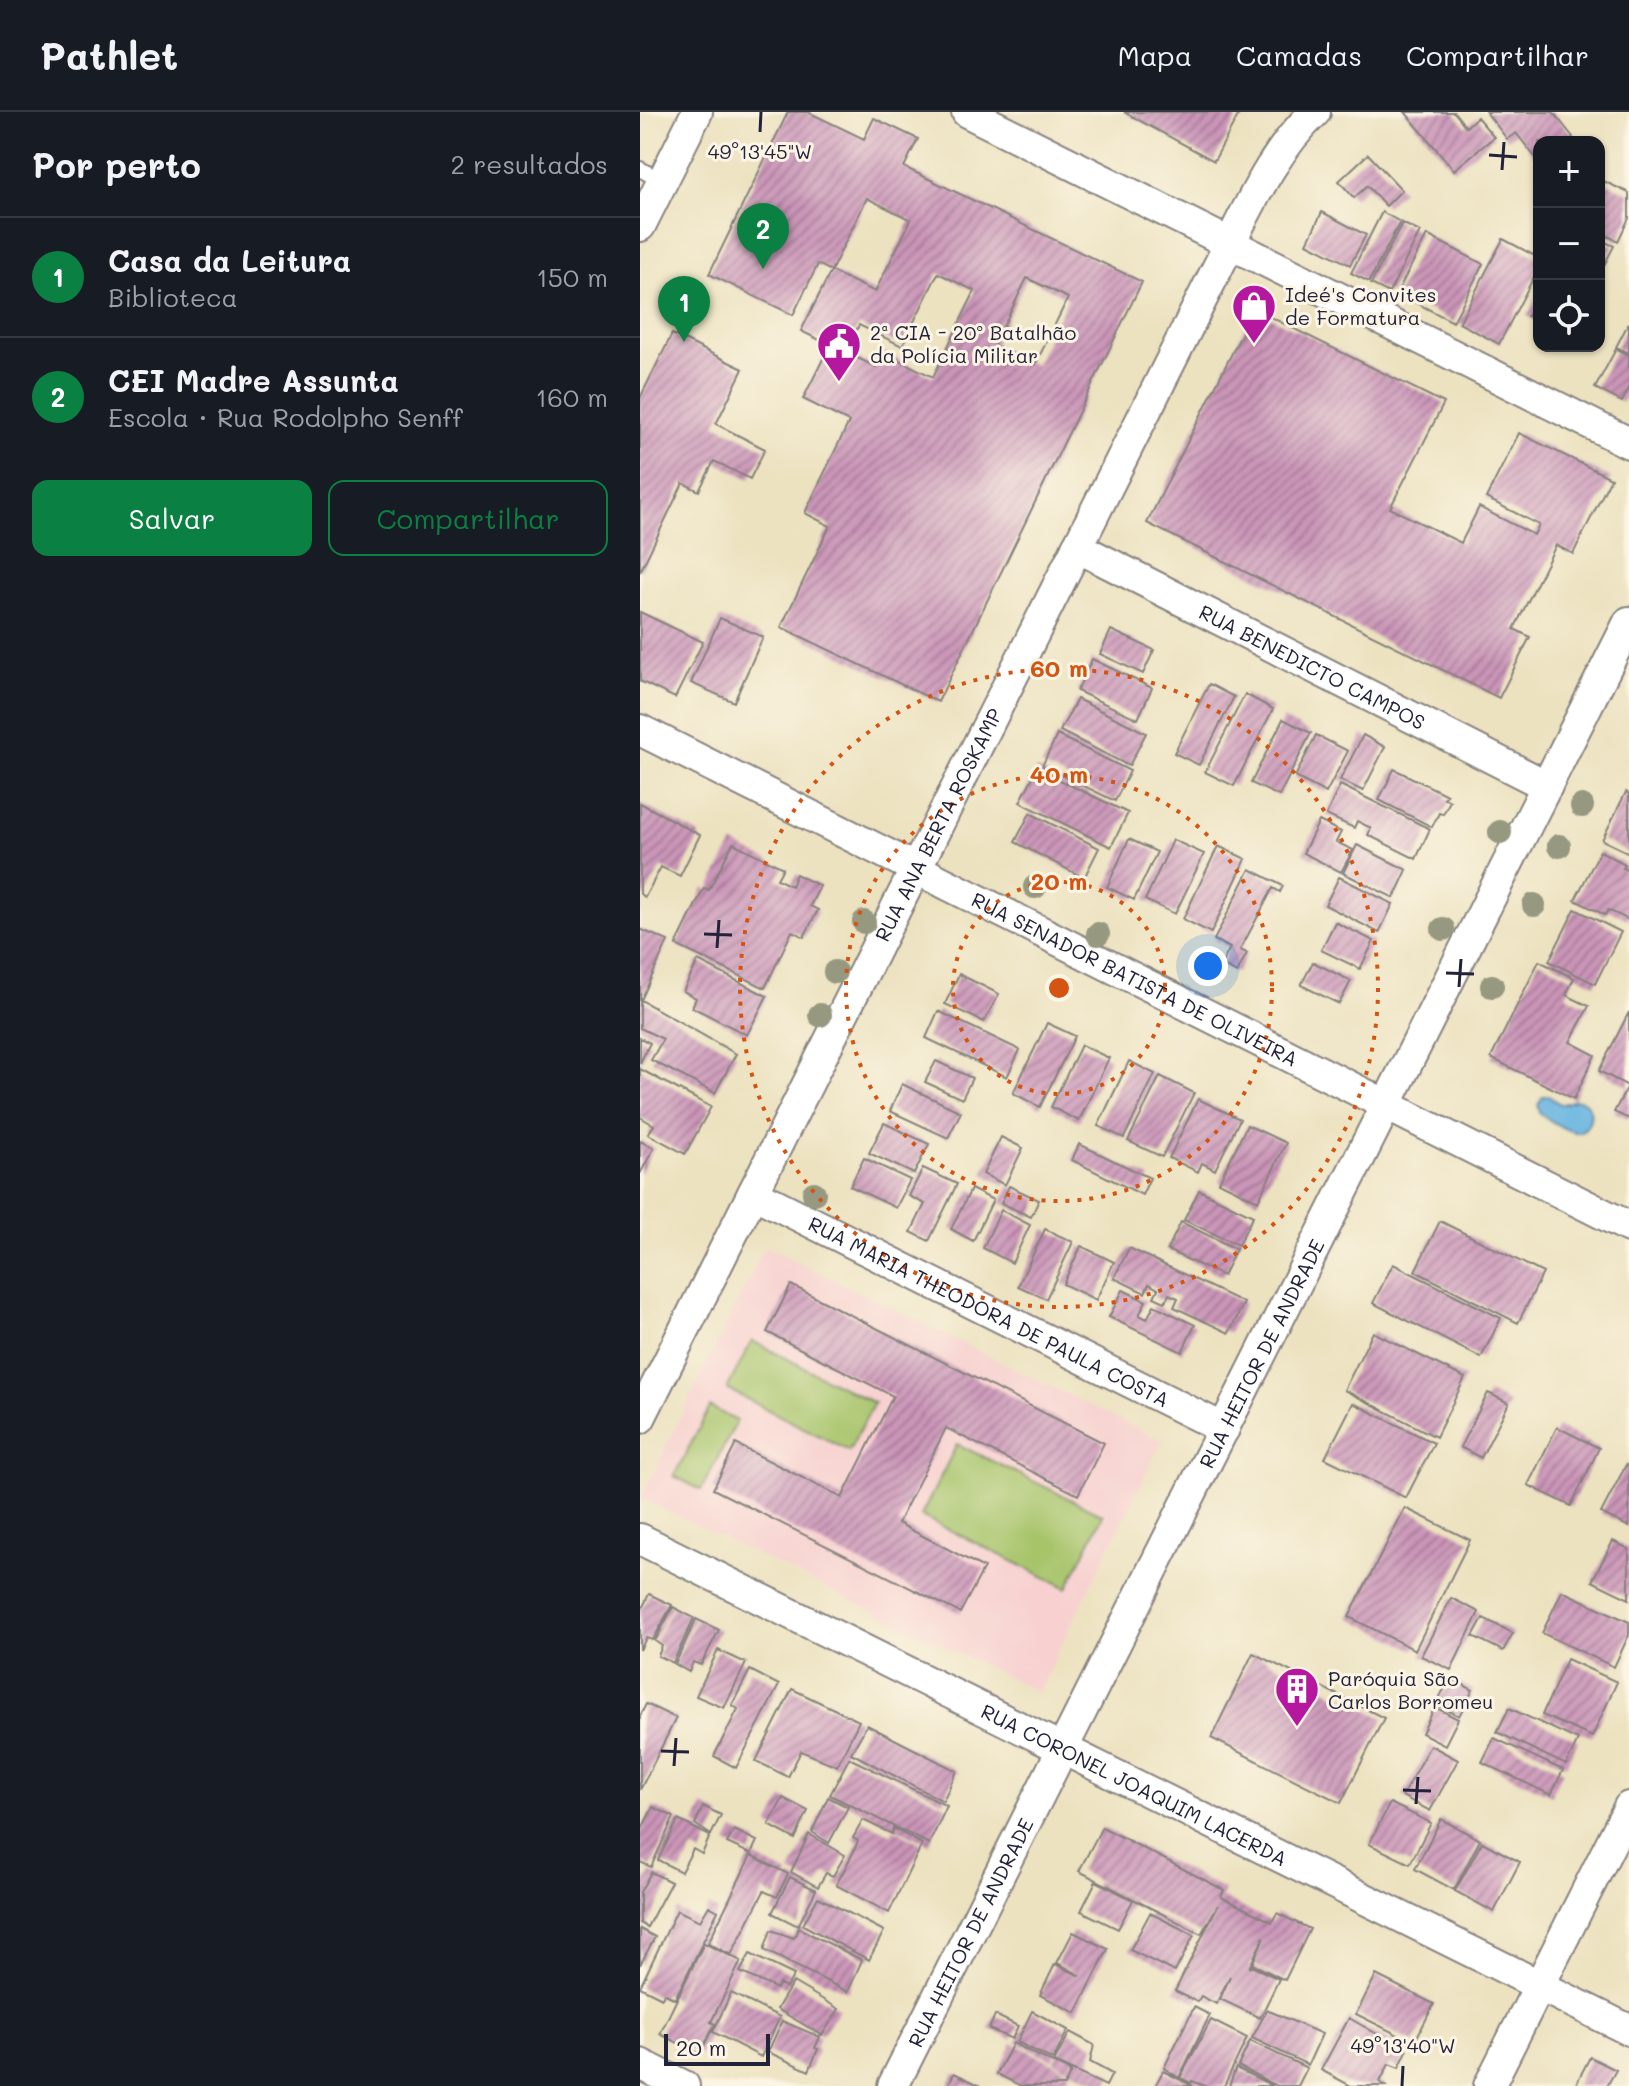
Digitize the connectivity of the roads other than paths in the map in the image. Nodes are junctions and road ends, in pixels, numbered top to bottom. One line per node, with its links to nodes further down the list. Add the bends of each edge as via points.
1 (697, 112): 4 (street)
2 (967, 112): 6 (street)
3 (1315, 112): 6 (street, RUA ANA BERTA ROSKAMP, via 1268,169)
4 (651, 175): 5 (street)
5 (640, 226)
6 (1230, 243): 7 (street); 8 (street, RUA ANA BERTA ROSKAMP)
7 (1629, 443)
8 (1077, 547): 11 (street, RUA BENEDICTO CAMPOS); 12 (street, RUA ANA BERTA ROSKAMP)
9 (1629, 622): 11 (street, RUA HEITOR DE ANDRADE)
10 (640, 730): 12 (street, RUA SENADOR BATISTA DE OLIVEIRA)
11 (1547, 786): 13 (street, RUA HEITOR DE ANDRADE)
12 (916, 868): 13 (street, RUA SENADOR BATISTA DE OLIVEIRA); 14 (street, RUA ANA BERTA ROSKAMP)
13 (1387, 1105): 15 (street, RUA SENADOR BATISTA DE OLIVEIRA); 17 (street, RUA HEITOR DE ANDRADE)
14 (753, 1193): 16 (street, RUA ANA BERTA ROSKAMP); 17 (street, RUA MARIA THEODORA DE PAULA COSTA)
15 (1629, 1227)
16 (640, 1418)
17 (1224, 1429): 19 (street, RUA HEITOR DE ANDRADE)
18 (640, 1539): 19 (street, RUA CORONEL JOAQUIM LACERDA)
19 (1063, 1749): 21 (street, RUA CORONEL JOAQUIM LACERDA); 25 (street, RUA HEITOR DE ANDRADE)
20 (1629, 1807): 21 (street)
21 (1539, 1986): 22 (street, RUA CORONEL JOAQUIM LACERDA); 26 (street)
22 (1629, 2030)
23 (640, 2064): 24 (street)
24 (684, 2086)
25 (893, 2086)
26 (1489, 2086)

